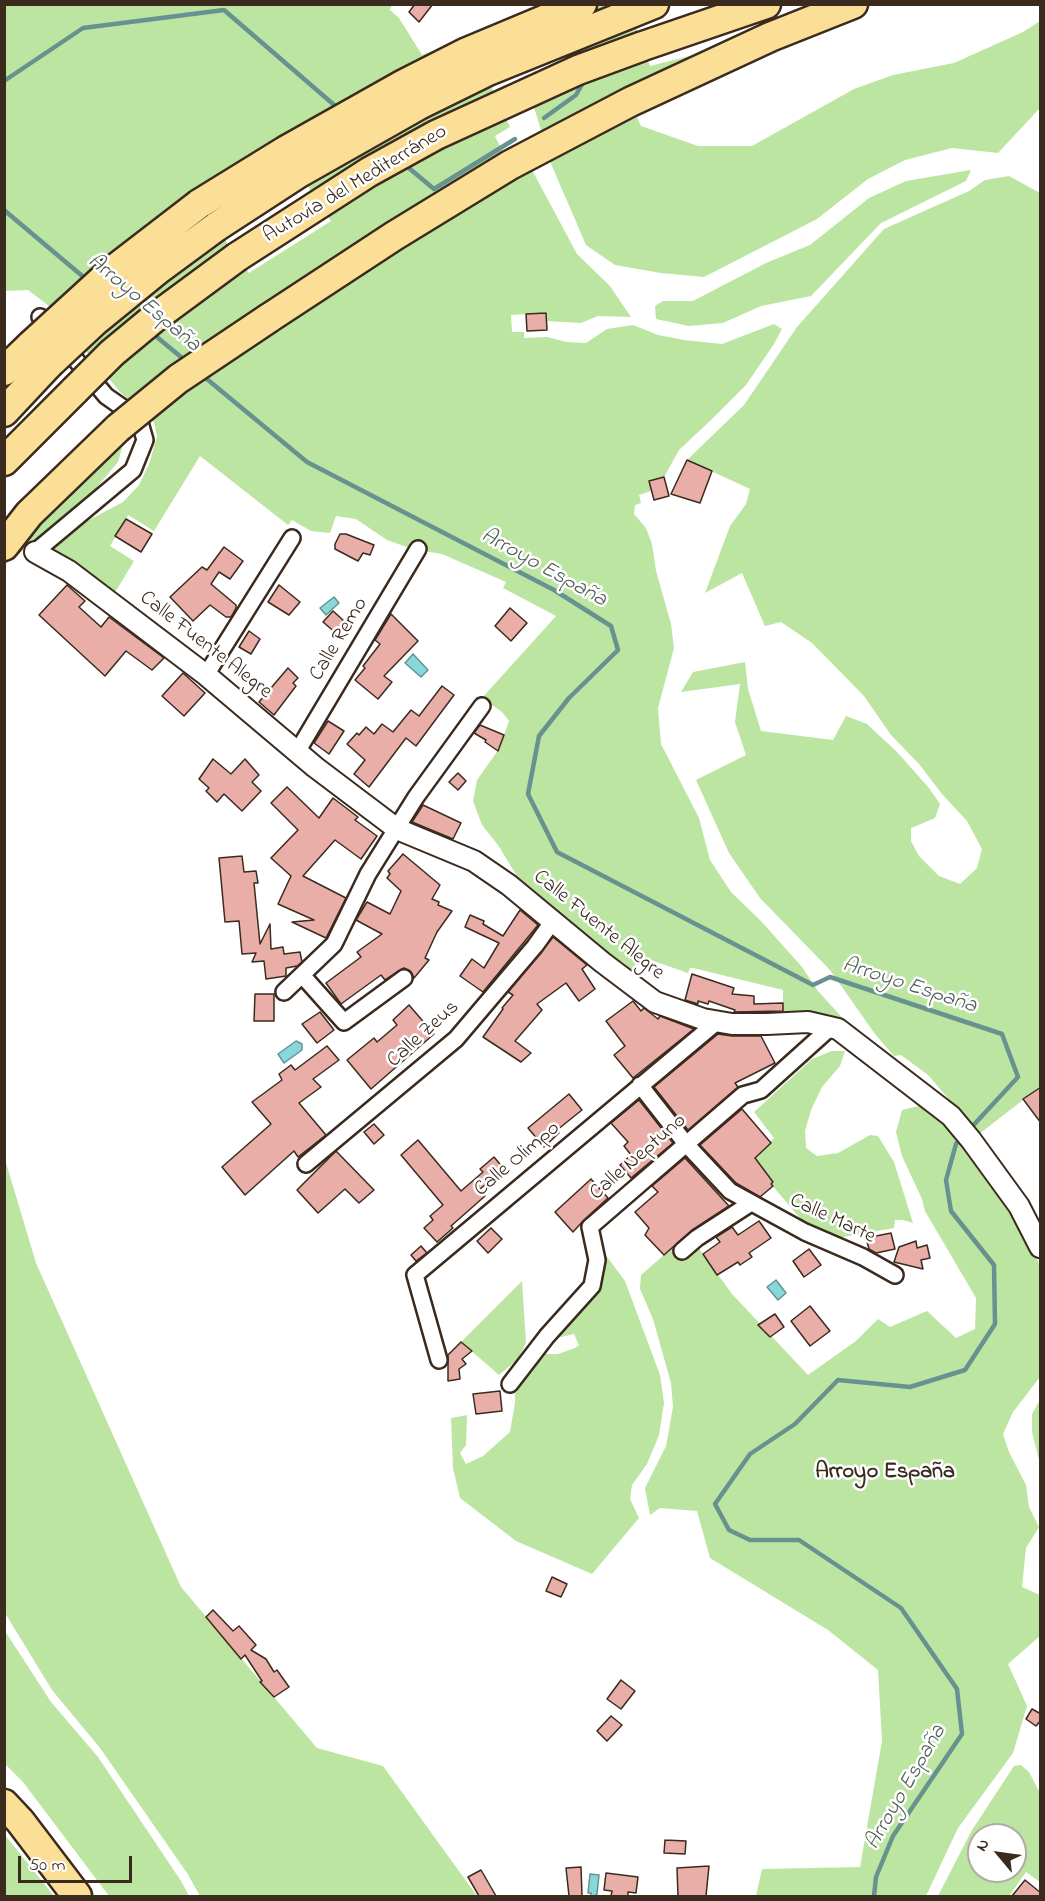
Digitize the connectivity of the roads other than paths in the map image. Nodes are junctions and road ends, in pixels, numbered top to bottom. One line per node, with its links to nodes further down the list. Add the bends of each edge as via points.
1 (582, 4): 5 (highway, via 465,53 395,89)
2 (766, 4): 10 (highway, Autovía del Mediterráneo, bridge, via 578,70 436,135 369,172 237,257 153,318 112,353)
3 (853, 4): 12 (highway, bridge, via 770,37 630,102 510,165 394,236 178,379 118,428 29,514)
4 (643, 9): 5 (highway, Autovía del Mediterráneo, via 488,71)
5 (292, 162): 7 (highway, Autovía del Mediterráneo, bridge, via 102,315); 7 (highway, bridge, via 199,204 112,271)
6 (39, 317): 14 (street, via 106,396 139,419 146,440 133,470)
7 (40, 354): 8 (highway); 9 (highway, Autovía del Mediterráneo)
8 (4, 372)
9 (4, 412)
10 (4, 461)
11 (292, 538): 15 (street)
12 (4, 546)
13 (418, 549): 17 (street, Calle Remo)
14 (35, 552): 15 (street, Calle Fuente Alegre, via 69,571)
15 (206, 675): 17 (street, Calle Fuente Alegre)
16 (482, 706): 18 (street)
17 (297, 752): 18 (street, Calle Fuente Alegre)
18 (397, 829): 19 (street, Calle Fuente Alegre, via 474,861); 20 (street, via 368,874 334,944)
19 (553, 921): 23 (street, Calle Fuente Alegre, via 655,1002); 27 (street, Calle Zeus, via 456,1039)
20 (302, 975): 21 (street, via 344,1022); 22 (street)
21 (404, 978)
22 (284, 992)
23 (718, 1021): 24 (street, Calle Fuente Alegre, via 808,1022); 25 (street, Calle Olimpo)
24 (831, 1027): 26 (street, Calle Neptuno, via 761,1090 743,1095); 29 (street, Calle Fuente Alegre, via 951,1116 1019,1206)
25 (640, 1085): 26 (street, Calle Marte); 32 (street, Calle Olimpo, via 415,1275)
26 (687, 1145): 28 (street, Calle Marte, via 730,1191); 33 (street, Calle Neptuno, via 591,1227 597,1260 592,1286)
27 (306, 1164)
28 (751, 1203): 30 (street); 31 (street, Calle Marte)
29 (1041, 1247)
30 (682, 1251)
31 (895, 1275)
32 (439, 1360)
33 (510, 1384)
34 (12, 1813): 35 (highway); 36 (highway, via 57,1844)
35 (77, 1896)
36 (96, 1896)

